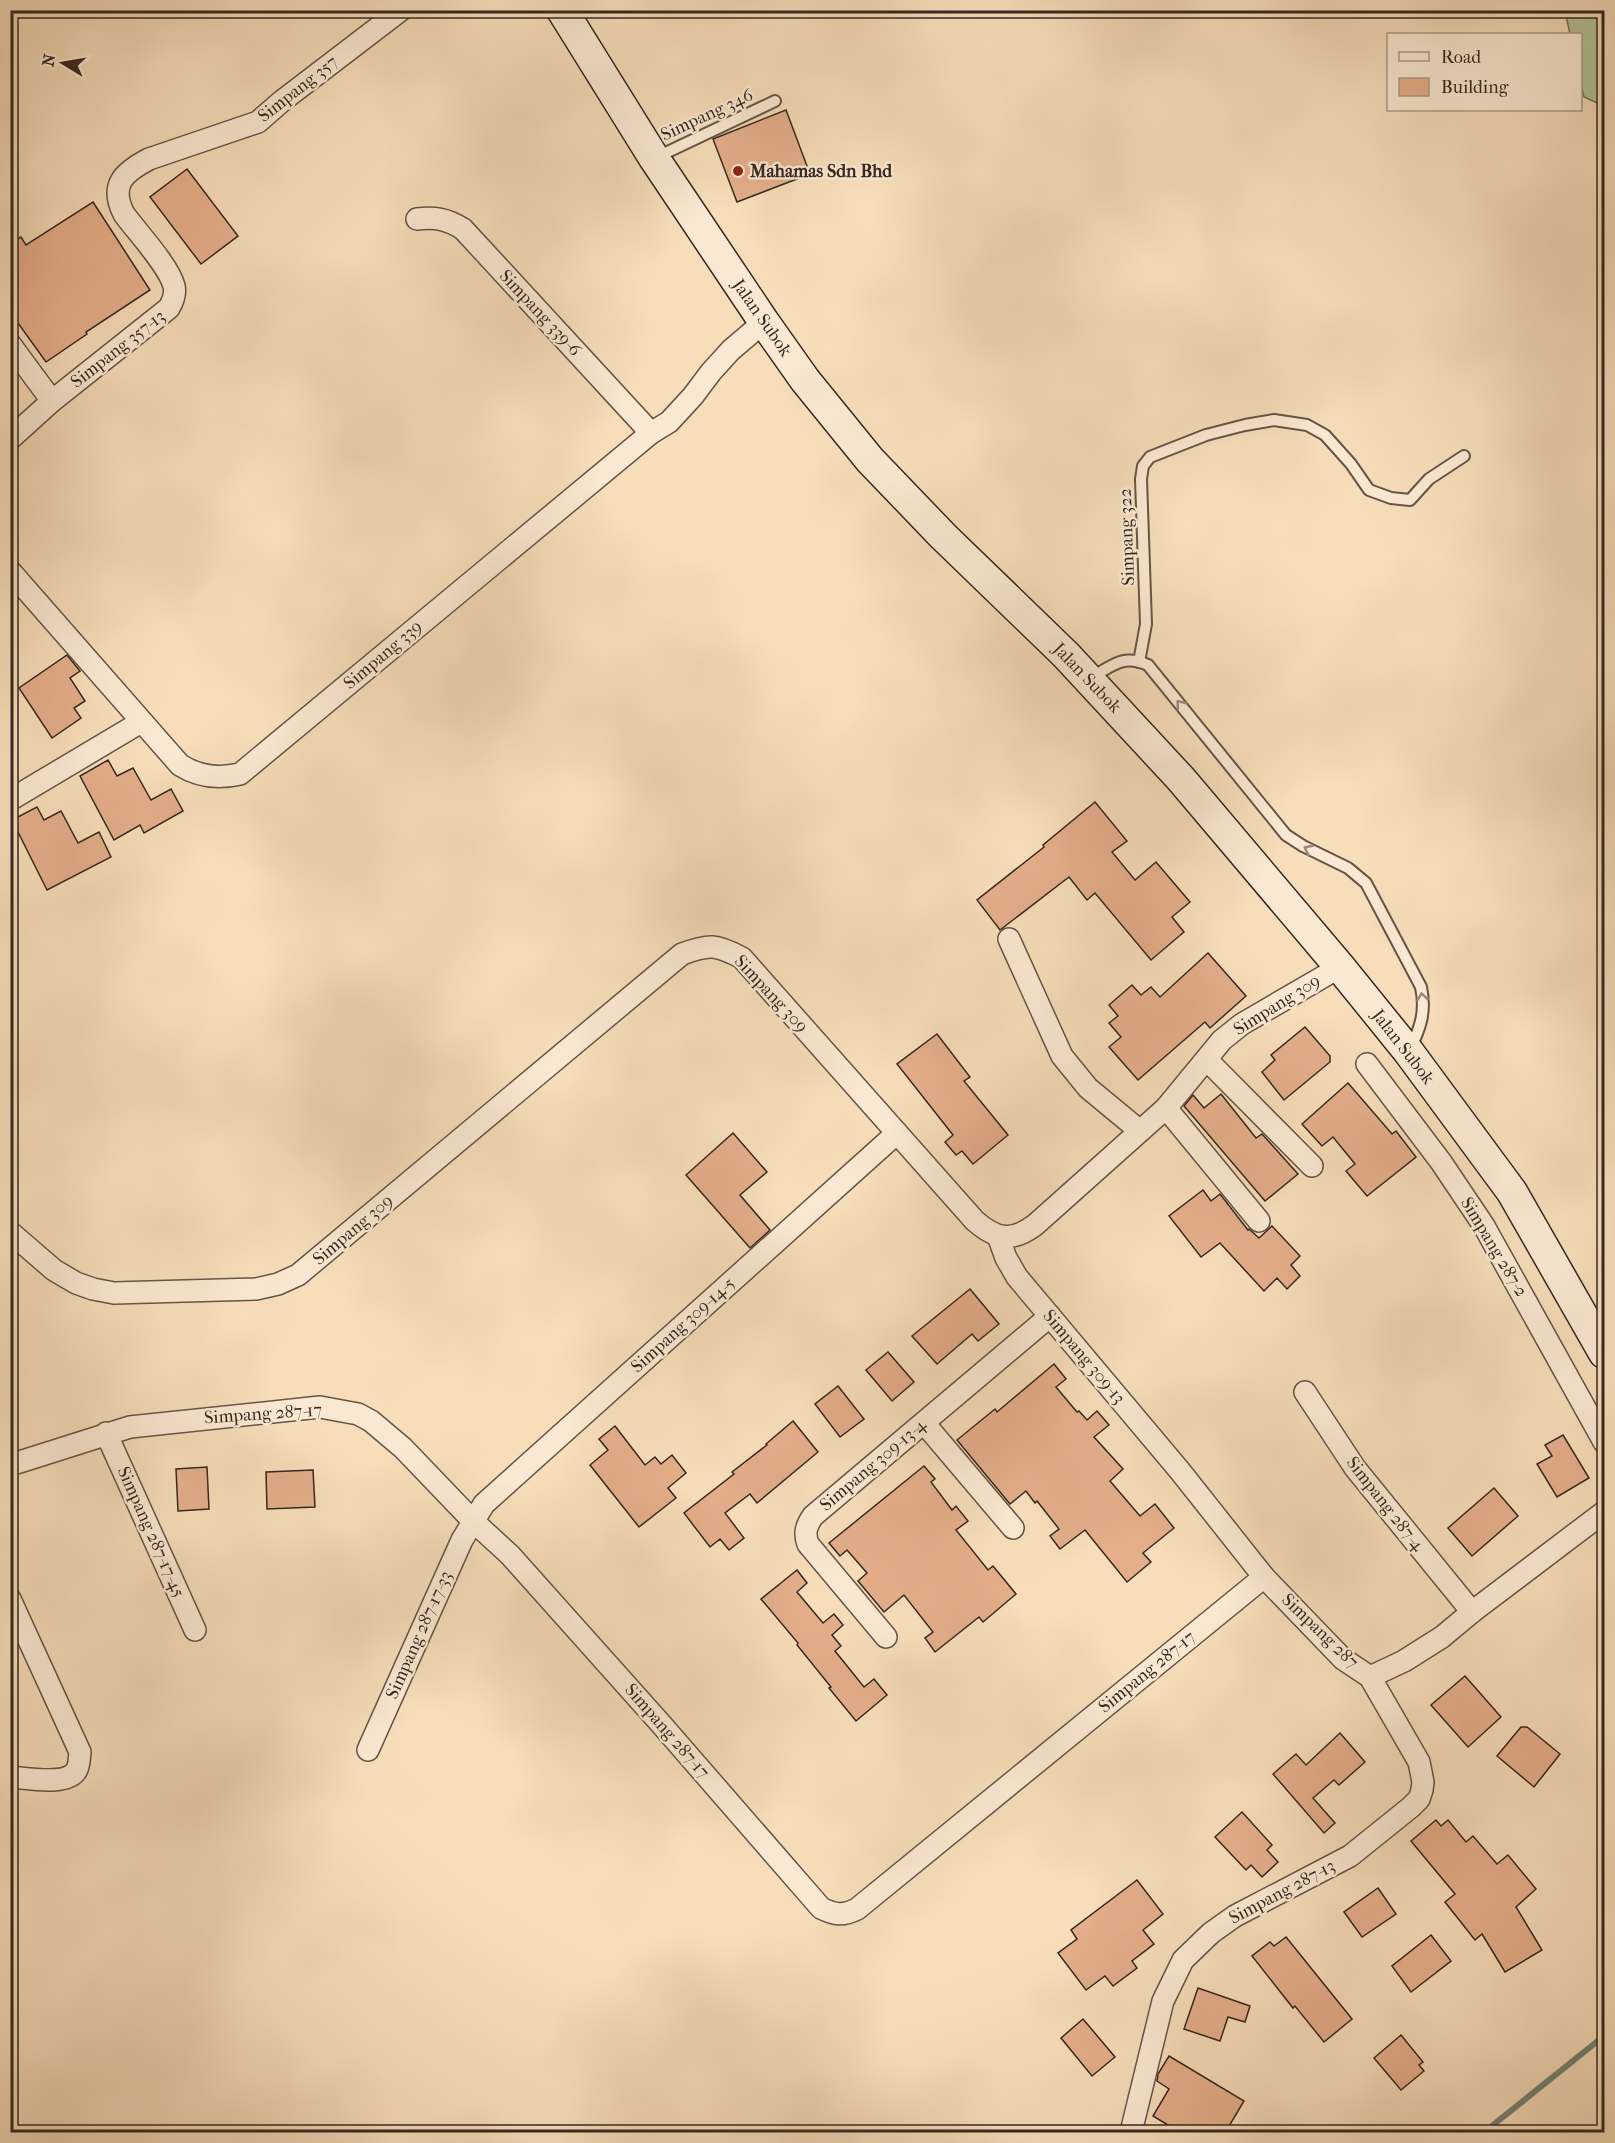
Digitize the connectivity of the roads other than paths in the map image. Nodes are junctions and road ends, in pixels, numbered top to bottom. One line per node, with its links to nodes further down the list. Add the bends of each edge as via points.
1 (401, 10): 5 (street, Simpang 357, via 258,122 133,168 118,187)
2 (562, 10): 4 (main road, Jalan Subok)
3 (775, 101): 4 (lane, Simpang 346)
4 (654, 158): 7 (main road, Jalan Subok)
5 (124, 214): 9 (street, Simpang 357-13, via 168,272 174,299 169,309)
6 (417, 219): 10 (street, Simpang 339-6, via 447,219 463,229)
7 (764, 322): 10 (street, Simpang 339, via 724,357 669,422); 15 (main road, Jalan Subok, via 870,460)
8 (10, 344): 9 (street)
9 (52, 401): 11 (street, Simpang 357-13)
10 (651, 433): 16 (street, Simpang 339, via 240,774 225,778 191,772)
11 (10, 439)
12 (1464, 456): 14 (lane, Simpang 322, via 1429,479 1410,500 1369,490 1325,435 1307,425 1274,420 1245,425 1150,457 1143,466 1141,479 1146,624)
13 (10, 571): 16 (street, Simpang 339)
14 (1139, 662): 15 (lane, via 1122,660); 20 (lane, one-way to 14, via 1424,1016 1421,987 1366,883 1348,868 1286,834 1148,666)
15 (1089, 679): 19 (main road, Jalan Subok, via 1181,779)
16 (141, 722): 17 (street)
17 (10, 800)
18 (1009, 939): 24 (street, via 1062,1056 1088,1088)
19 (1340, 967): 20 (main road, Jalan Subok); 21 (street, Simpang 309, via 1242,1024 1222,1040)
20 (1408, 1052): 31 (main road, Jalan Subok, via 1512,1192)
21 (1207, 1060): 23 (street, Simpang 309); 26 (street)
22 (1367, 1064): 35 (street, Simpang 287-2, via 1484,1226)
23 (1166, 1108): 24 (street, Simpang 309); 27 (street)
24 (1140, 1131): 29 (street, Simpang 309, via 1035,1225 1012,1237)
25 (897, 1133): 28 (street, Simpang 309, via 742,958 723,948 703,946 682,954 298,1275 278,1284 256,1289 126,1293 93,1289 54,1270); 29 (street, Simpang 309, via 975,1221); 39 (street, Simpang 309-14-5, via 484,1504)
26 (1312, 1166)
27 (1259, 1221)
28 (10, 1232)
29 (998, 1236): 30 (street, Simpang 309-13, via 1017,1277)
30 (1050, 1316): 33 (street, Simpang 309-13-4); 37 (street, Simpang 309-13)
31 (1605, 1353)
32 (1305, 1392): 43 (street, Simpang 287-4, via 1355,1468)
33 (924, 1423): 40 (street); 45 (street, Simpang 309-13-4, via 813,1516 806,1529 808,1544)
34 (106, 1433): 36 (street, Simpang 287-17); 39 (street, Simpang 287-17, via 273,1411 320,1407 342,1410 371,1421 403,1448); 44 (street, Simpang 287-17-45)
35 (1605, 1442)
36 (10, 1465)
37 (1180, 1471): 41 (street, Simpang 287)
38 (1605, 1512): 43 (street, Simpang 287)
39 (473, 1521): 41 (street, Simpang 287-17, via 510,1555 821,1908 839,1915 857,1909); 47 (street, Simpang 287-17-33)
40 (1013, 1528)
41 (1264, 1576): 46 (street, Simpang 287, via 1343,1659)
42 (10, 1599): 48 (street, via 80,1752 75,1772 68,1778)
43 (1472, 1612): 46 (street, Simpang 287, via 1442,1637)
44 (195, 1630)
45 (886, 1637)
46 (1370, 1677): 49 (street, Simpang 287-13, via 1419,1762 1424,1782 1419,1799 1350,1856 1235,1916 1183,1960 1163,2001)
47 (368, 1750)
48 (10, 1777)
49 (1131, 2133)

